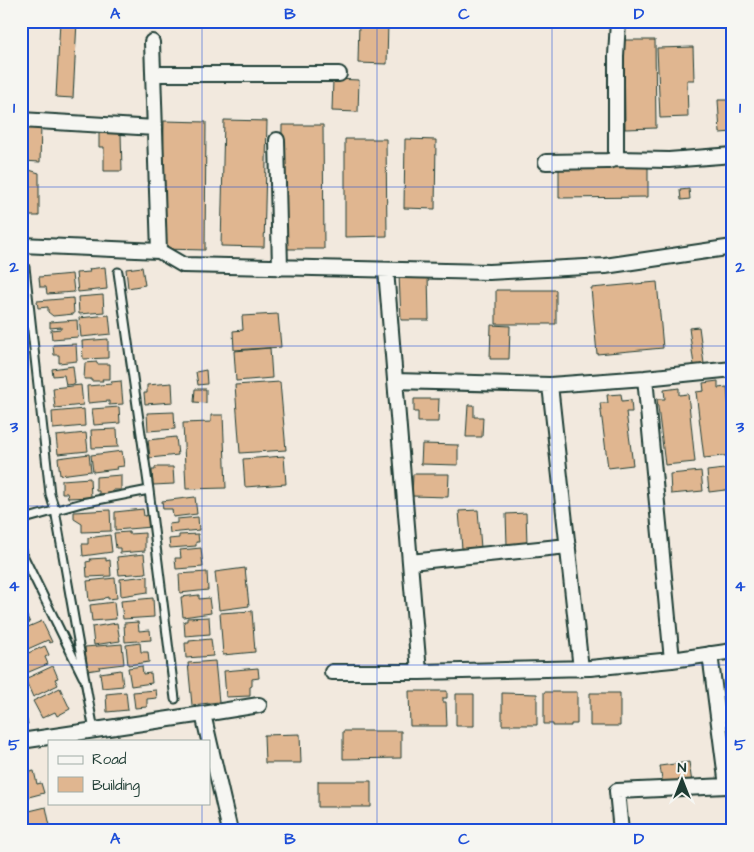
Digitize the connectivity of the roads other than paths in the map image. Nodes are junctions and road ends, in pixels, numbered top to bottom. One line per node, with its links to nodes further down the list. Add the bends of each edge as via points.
1 (618, 21): 9 (street)
2 (152, 42): 3 (street)
3 (154, 74): 4 (street); 6 (street)
4 (338, 74)
5 (21, 120): 6 (street)
6 (155, 128): 13 (street)
7 (277, 140): 15 (street)
8 (733, 155): 9 (street, via 669,160)
9 (616, 159): 10 (street)
10 (546, 162)
11 (21, 246): 13 (street)
12 (733, 248): 16 (street, via 605,266 489,272)
13 (159, 251): 15 (street, via 183,266)
14 (25, 267): 23 (lane, via 50,494)
15 (280, 268): 16 (street)
16 (386, 270): 20 (street)
17 (118, 272): 22 (lane)
18 (733, 369): 19 (street)
19 (645, 378): 21 (street); 30 (street)
20 (395, 381): 21 (street); 27 (street)
21 (550, 385): 25 (street)
22 (149, 490): 23 (lane); 35 (lane)
23 (55, 510): 24 (lane); 34 (lane)
24 (21, 520)
25 (568, 546): 27 (street); 31 (street)
26 (21, 552): 34 (lane)
27 (410, 562): 33 (street)
28 (733, 651): 29 (street)
29 (710, 654): 30 (street); 43 (street, via 727,786 617,790)
30 (672, 660): 31 (street)
31 (581, 669): 33 (street)
32 (332, 672): 33 (street)
33 (419, 672)
34 (87, 686): 38 (lane)
35 (175, 699)
36 (260, 705): 37 (street)
37 (203, 714): 38 (street); 39 (street)
38 (94, 731): 40 (street)
39 (209, 740)
40 (21, 741)
41 (210, 744): 42 (street)
42 (230, 831)
43 (621, 831)

